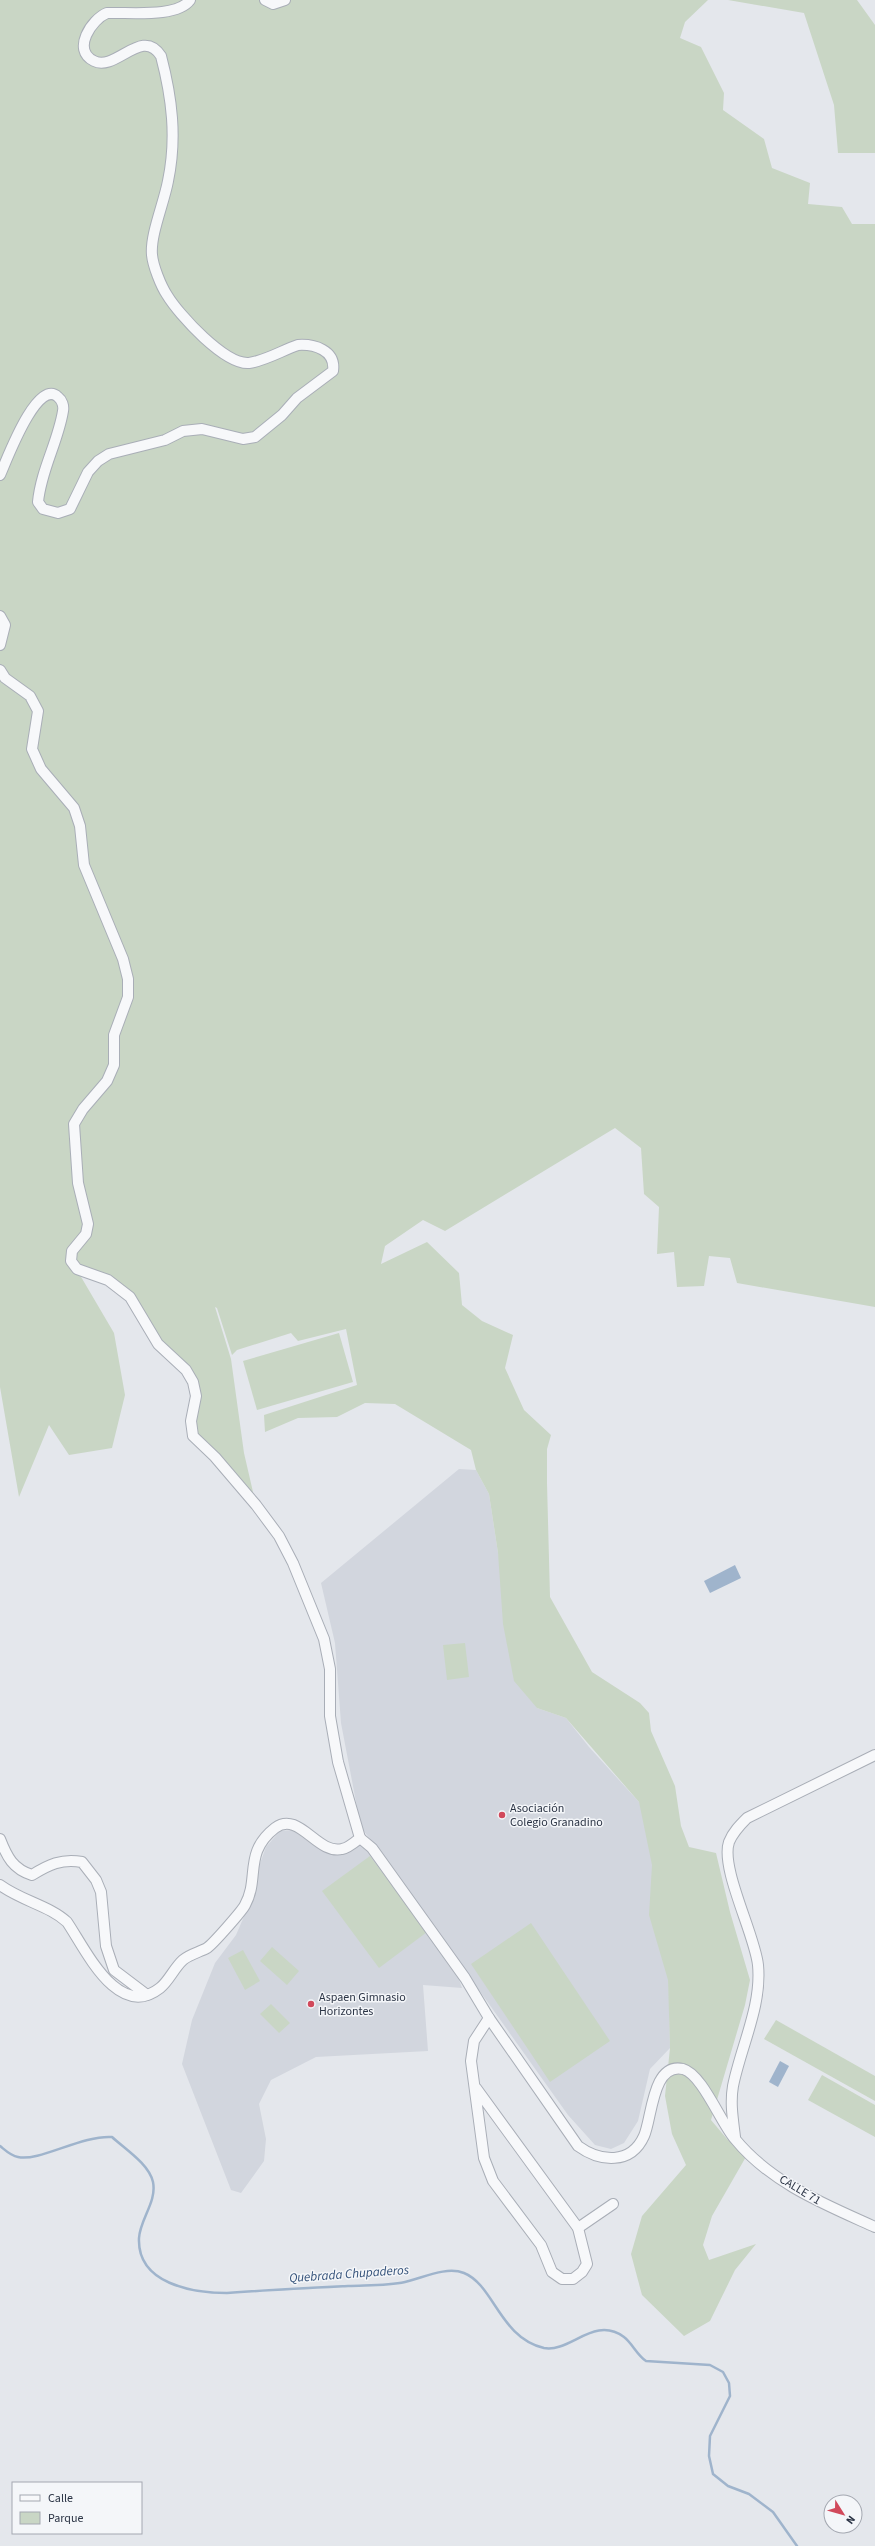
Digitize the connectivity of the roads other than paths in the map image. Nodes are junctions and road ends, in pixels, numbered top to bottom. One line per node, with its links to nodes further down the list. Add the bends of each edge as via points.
1 (190, 0): 4 (street, via 185,7 172,12 103,15 88,29 84,44 87,56 95,62 108,62 136,47 144,46 158,51 161,56 171,95 174,139 152,256 166,294 187,321 232,359 250,363 298,345 316,346 330,355 334,363 333,371 297,398 282,415 255,437 243,439 202,429 183,431 165,440 109,454 88,472 70,509 58,513 43,509 38,502 46,462 63,410 59,397 54,394 48,395 34,405)
2 (265, 0): 3 (street, via 278,4)
3 (285, 0)
4 (0, 475)
5 (0, 616): 6 (street, via 6,625)
6 (0, 645)
7 (0, 670): 9 (street, via 5,678 30,696 38,711 32,749 41,769 74,808 80,826 84,865 123,959 128,979 128,997 114,1035 114,1065 107,1081 74,1124 78,1183 88,1224 86,1234 72,1251 72,1261 77,1269 108,1280 130,1297 158,1344 186,1370 193,1382 196,1396 190,1422 193,1436 215,1457 256,1505 279,1536 293,1564 324,1639 330,1669 330,1716 335,1746)
8 (875, 1756): 15 (street, via 747,1818 736,1829 729,1843 729,1865 758,1963 760,1986 733,2086 731,2105)
9 (360, 1838): 12 (street, via 343,1849 337,1849 327,1847 294,1824 287,1823 276,1827 257,1850 252,1864 245,1907 214,1943 184,1960 161,1987); 13 (street, via 372,1848 433,1932)
10 (0, 1839): 12 (street, via 12,1864 32,1875 51,1863 71,1860 82,1862 96,1880 101,1892 106,1946 114,1970)
11 (0, 1885): 12 (street, via 21,1899 51,1910 64,1919 104,1979 116,1989 129,1996)
12 (147, 1995)
13 (489, 2018): 14 (street, via 471,2050); 15 (street, CALLE 71, via 578,2146 590,2155 607,2159 621,2158 635,2150 644,2136 657,2087 665,2074 672,2069 688,2071 698,2080)
14 (476, 2088): 18 (street); 18 (street, via 487,2169 541,2245 552,2272 562,2279 573,2279 587,2264)
15 (735, 2139): 17 (street, CALLE 71, via 768,2170 800,2192)
16 (613, 2204): 18 (street)
17 (875, 2227)
18 (578, 2228)

